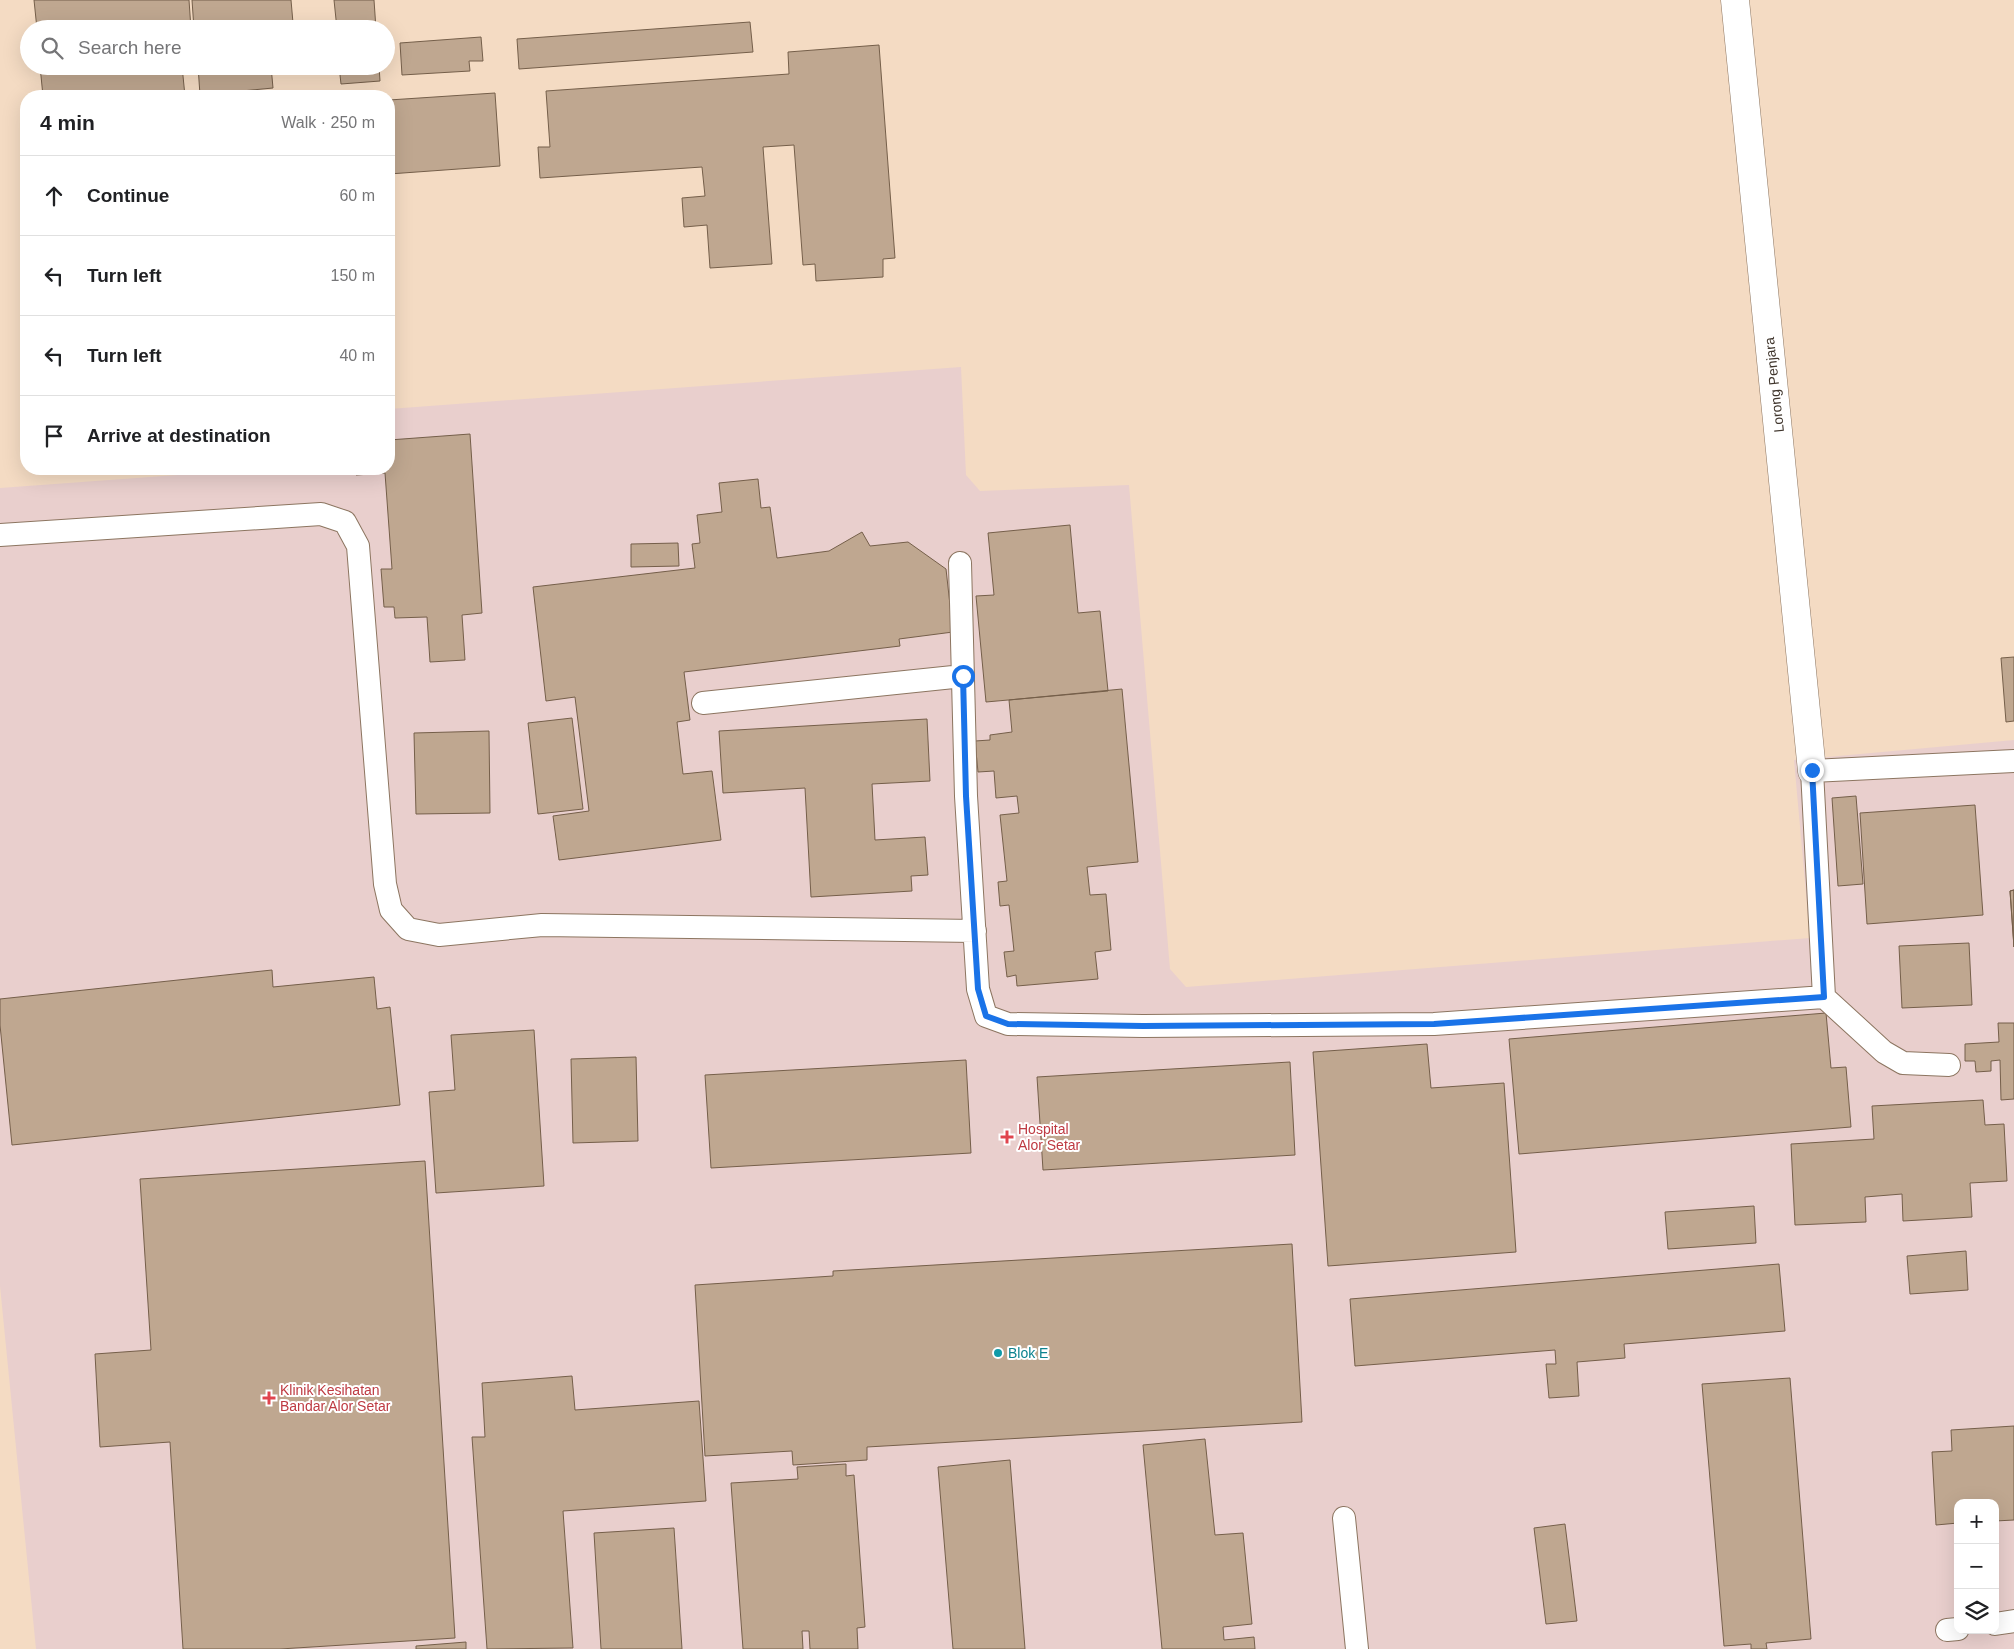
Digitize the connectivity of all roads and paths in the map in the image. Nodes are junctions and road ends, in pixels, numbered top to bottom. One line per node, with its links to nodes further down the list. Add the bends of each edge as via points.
1 (1735, 0): 7 (street, Lorong Penjara)
2 (0, 535): 8 (lane, via 321,514 345,522 358,546 385,884 391,910 408,929 439,934 542,925)
3 (960, 563): 4 (lane)
4 (963, 676): 5 (lane); 8 (lane, via 966,796)
5 (703, 703)
6 (2014, 761): 7 (lane)
7 (1812, 770): 9 (lane)
8 (975, 931): 9 (lane, via 978,989 986,1016 1008,1024 1434,1024)
9 (1824, 997): 10 (lane, via 1884,1052 1903,1063)
10 (1950, 1065)
11 (1344, 1518): 14 (lane)
12 (2014, 1621): 13 (lane)
13 (1999, 1623)
14 (1357, 1649)

